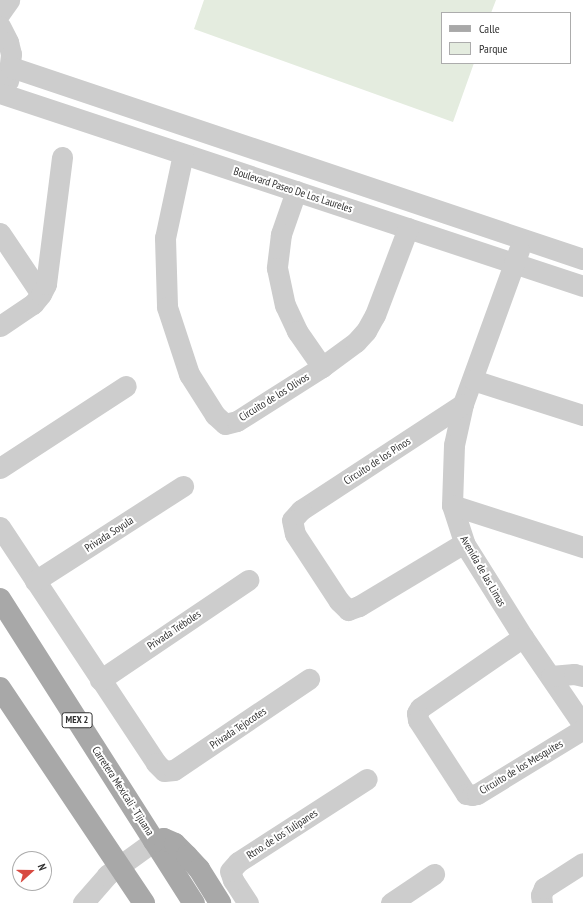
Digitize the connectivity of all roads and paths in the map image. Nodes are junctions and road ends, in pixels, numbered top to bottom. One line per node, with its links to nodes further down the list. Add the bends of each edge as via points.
1 (9, 0): 2 (street)
2 (0, 13)
3 (0, 26): 4 (street, via 8,42)
4 (11, 68): 5 (street); 11 (street)
5 (1, 96): 6 (street, Boulevard Paseo De Los Laureles)
6 (183, 154): 8 (street, Boulevard Paseo De Los Laureles); 17 (street, Circuito de los Olivos, via 165,238 167,307 189,374 215,415 225,424 237,421)
7 (62, 157): 15 (street, via 46,284)
8 (296, 191): 9 (street, Boulevard Paseo De Los Laureles); 17 (street, via 281,234 276,268 285,305 297,331)
9 (408, 228): 13 (street, Boulevard Paseo De Los Laureles); 17 (street, Circuito de los Olivos, via 375,315 366,331 356,342)
10 (0, 232): 15 (street)
11 (522, 240): 12 (street); 13 (street, Avenida de las Limas)
12 (583, 259)
13 (515, 263): 14 (street, Boulevard Paseo De Los Laureles); 18 (street, Avenida de las Limas)
14 (583, 286)
15 (41, 294): 16 (street, via 33,304)
16 (0, 326)
17 (322, 367)
18 (473, 380): 20 (street, Avenida de las Limas); 21 (street)
19 (126, 386): 22 (street)
20 (463, 404): 24 (street, Avenida de las Limas, via 454,445); 26 (street, Circuito de los Pinos, via 301,510 292,520 295,534 339,602 348,610 360,606)
21 (583, 415)
22 (0, 468)
23 (183, 486): 29 (street, Privada Soyula)
24 (452, 505): 26 (street, Avenida de las Limas); 27 (street)
25 (0, 527): 29 (street)
26 (464, 543): 31 (street, Avenida de las Limas)
27 (583, 546)
28 (248, 580): 34 (street, Privada Tréboles)
29 (35, 581): 34 (street)
30 (0, 599): 40 (main road, Carretera Mexicali - Tijuana / MEX 2)
31 (523, 637): 32 (street, Avenida de las Limas); 38 (street, Circuito de los Mesquites, via 420,708 417,713 418,720 466,794 477,794)
32 (551, 676): 33 (street); 37 (street, Avenida de las Limas)
33 (583, 676)
34 (100, 680): 35 (street, Privada Tejocotes, via 164,771 174,770)
35 (310, 680)
36 (0, 688): 42 (main road)
37 (583, 725)
38 (583, 729)
39 (367, 779): 48 (street, Rtno. de los Tulipanes, via 238,862 230,871)
40 (154, 841): 42 (street); 46 (main road, Carretera Mexicali - Tijuana / MEX 2); 47 (main road, via 164,839 175,844 199,869)
41 (583, 863): 50 (street, via 544,888 541,895)
42 (119, 864): 44 (street); 45 (main road)
43 (434, 874): 49 (street)
44 (83, 903)
45 (144, 903)
46 (194, 903)
47 (220, 903)
48 (248, 903)
49 (391, 903)
50 (542, 903)

